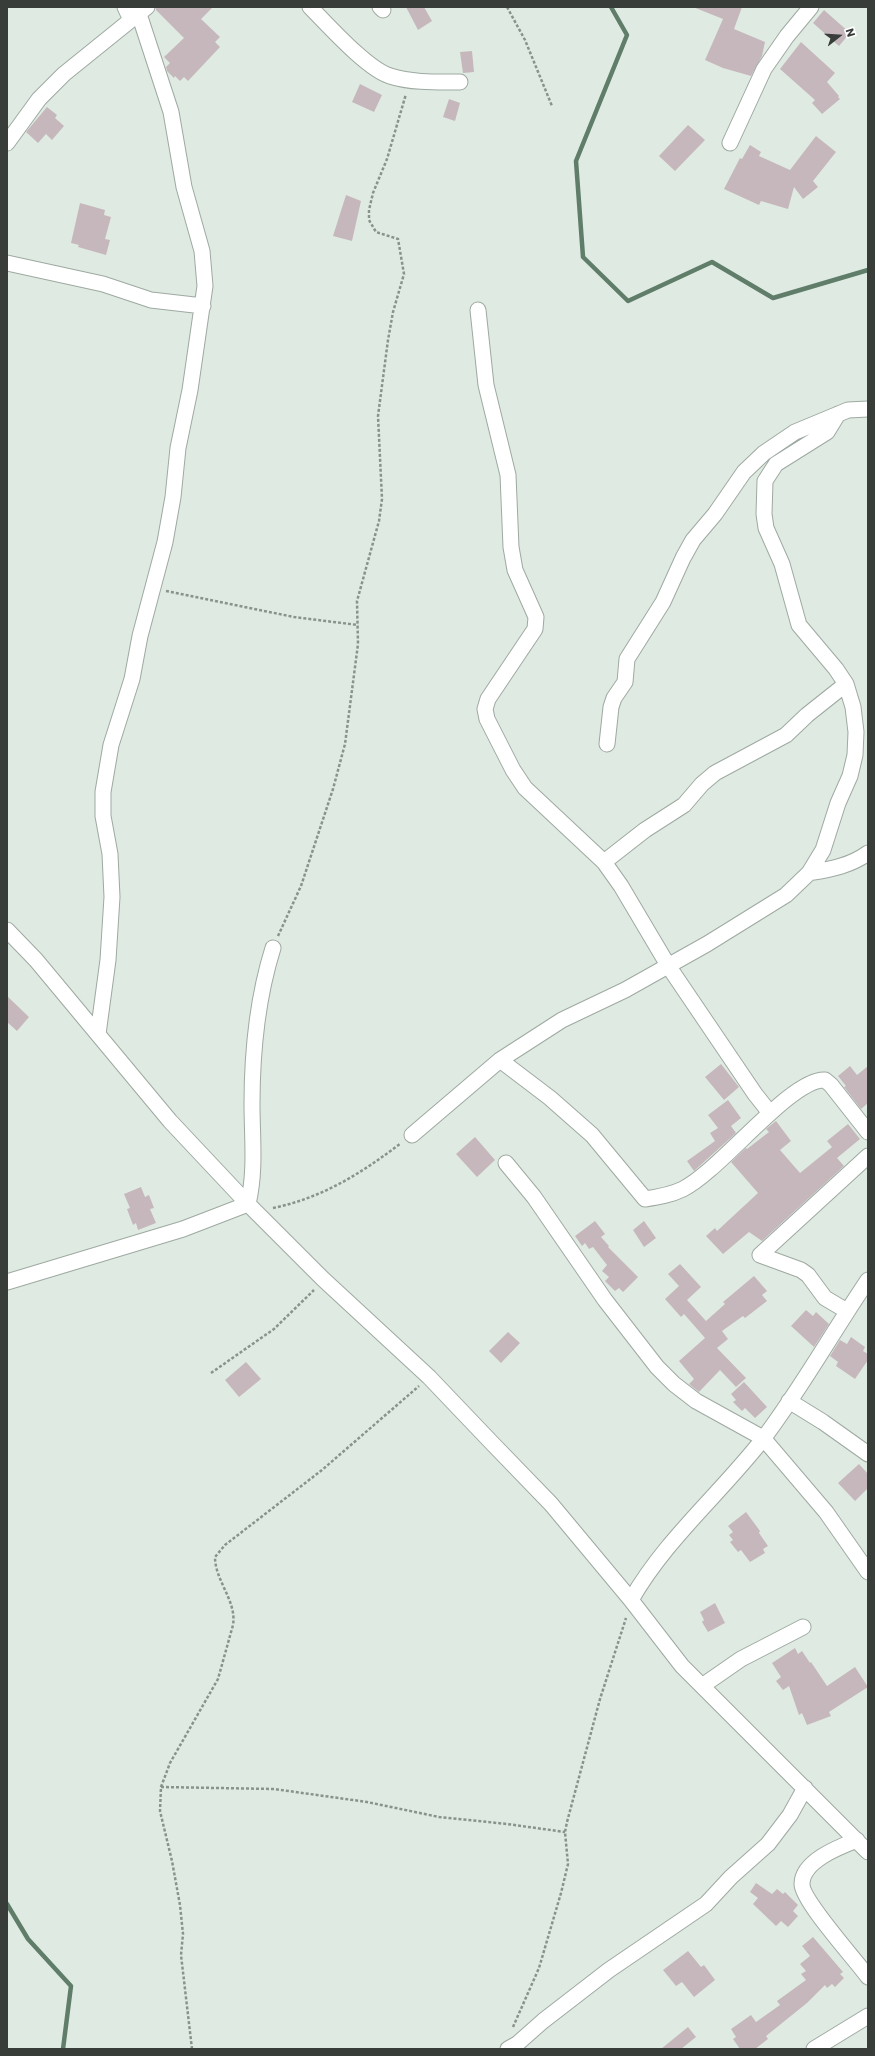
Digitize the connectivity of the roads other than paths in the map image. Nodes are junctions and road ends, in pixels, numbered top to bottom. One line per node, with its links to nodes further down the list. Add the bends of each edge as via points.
1 (310, 7): 4 (street, via 338,36 382,73 410,79)
2 (811, 7): 5 (street, via 764,69)
3 (136, 12): 6 (street, via 39,99); 8 (street, via 171,112 184,187 202,251)
4 (460, 82)
5 (730, 142)
6 (7, 143)
7 (7, 263): 8 (street, via 103,284 151,300)
8 (203, 306): 20 (street, via 178,448 170,519 132,679 112,745 103,792 112,897 108,960)
9 (478, 310): 15 (street, via 486,385 508,475 515,570 536,617 536,628 488,699 487,719 525,788)
10 (868, 409): 11 (street, via 857,408)
11 (838, 414): 12 (street, via 827,432 790,454 770,472 765,481 764,514 766,528 783,569 799,625); 13 (street, via 795,432 764,453 744,472 693,540 682,558 663,602 627,658 625,682 611,707)
12 (846, 684): 15 (street, via 786,735 715,773 684,805 645,830); 16 (street, via 853,707 855,755 823,850)
13 (607, 744)
14 (868, 853): 16 (street, via 845,866)
15 (604, 862): 19 (street)
16 (809, 873): 19 (street, via 780,898)
17 (7, 930): 20 (street, via 36,960)
18 (273, 948): 27 (street, via 263,980 252,1073)
19 (669, 967): 21 (street, via 562,1020); 22 (street)
20 (98, 1034): 27 (street, via 170,1121)
21 (500, 1060): 22 (street, via 550,1098 592,1135 645,1199 672,1193 692,1183 723,1159); 24 (street)
22 (770, 1113): 23 (street, via 781,1102 811,1082 825,1080 840,1095)
23 (868, 1132)
24 (412, 1135)
25 (868, 1156): 30 (street, via 760,1255 802,1270 825,1298)
26 (506, 1163): 32 (street, via 534,1197 605,1300 656,1367 696,1401)
27 (252, 1207): 28 (street); 35 (street, via 323,1278 430,1377 550,1504)
28 (7, 1282)
29 (866, 1289): 30 (street)
30 (847, 1311): 31 (street)
31 (789, 1401): 32 (street); 33 (street)
32 (763, 1438): 34 (street, via 826,1512); 35 (street, via 729,1480 660,1556)
33 (868, 1454)
34 (868, 1572)
35 (631, 1600): 37 (street, via 682,1666)
36 (802, 1627): 37 (street, via 741,1658)
37 (702, 1686): 38 (street)
38 (805, 1788): 39 (street); 43 (street, via 790,1815 768,1844 731,1877 706,1904 603,1974)
39 (857, 1840): 40 (street); 41 (street, via 823,1855 805,1874 802,1885 814,1908)
40 (868, 1852)
41 (868, 1977)
42 (868, 2016): 44 (street)
43 (508, 2049)
44 (814, 2049)

